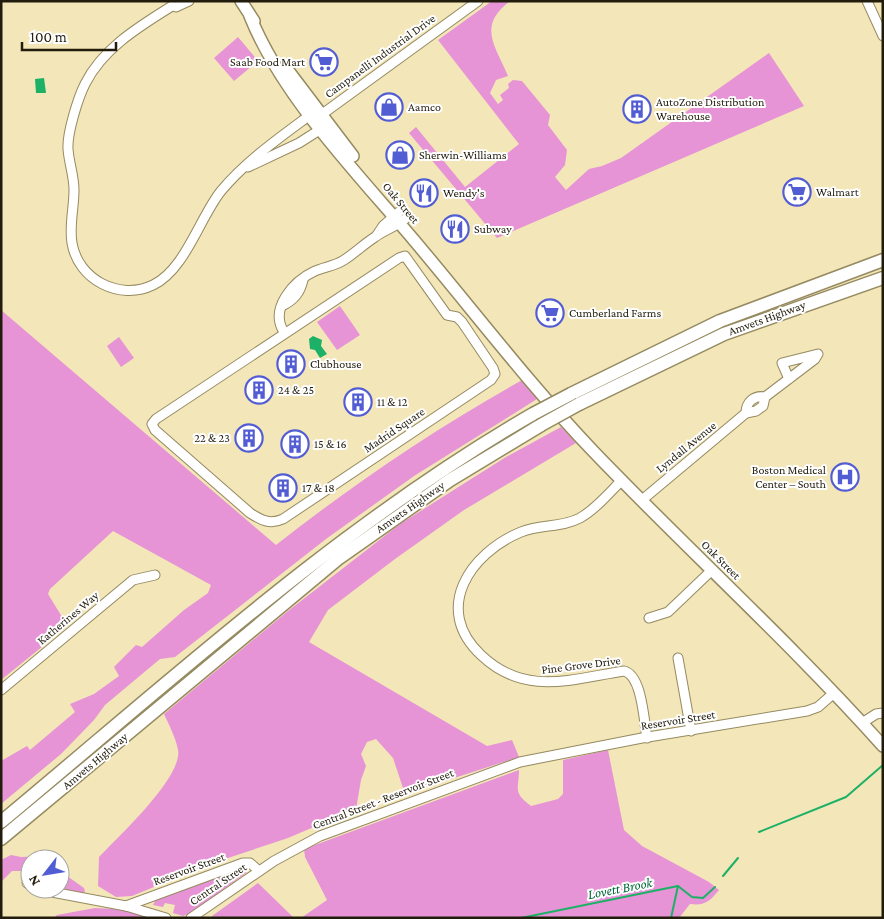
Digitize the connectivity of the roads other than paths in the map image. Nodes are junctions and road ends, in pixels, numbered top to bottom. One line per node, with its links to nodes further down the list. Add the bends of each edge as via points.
1 (189, 1): 5 (street, Campanelli Industrial Drive, via 176,7)
2 (241, 1): 7 (main road, Oak Street, via 259,38)
3 (478, 1): 7 (street, Campanelli Industrial Drive)
4 (867, 1): 6 (street)
5 (172, 4): 9 (street, Campanelli Industrial Drive, via 116,46 94,70 84,87 68,148 74,185 71,231 75,254 87,272 107,287 128,291 154,285 172,269 222,191)
6 (883, 36)
7 (316, 115): 8 (main road, Oak Street); 9 (street, Campanelli Industrial Drive, via 255,157); 10 (main road, Oak Street)
8 (321, 129): 9 (street); 10 (main road, Oak Street)
9 (245, 168)
10 (399, 218): 13 (street, via 383,226 376,236 342,261 313,272 287,294 278,320); 15 (main road, Oak Street, via 513,351 584,442)
11 (883, 260): 29 (highway, Amvets Highway, bridge, via 720,321 570,394 442,470 331,548)
12 (883, 278): 30 (highway, Amvets Highway, bridge, via 724,334 579,404 450,480 339,558)
13 (284, 332): 13 (street, Madrid Square, via 152,424 250,513 268,522 283,519 491,380 495,374 460,319 447,315 405,256)
14 (789, 379): 16 (street, Lyndall Avenue, via 766,397 763,406 746,413)
15 (622, 480): 16 (main road, Oak Street); 26 (street, Pine Grove Drive, via 582,516 568,524 523,531 497,544 467,577 457,607 461,626 478,652 497,668 519,679 543,683 624,671 630,673 637,682)
16 (642, 500): 17 (main road, Oak Street)
17 (712, 570): 19 (street, via 668,612); 22 (main road, Oak Street)
18 (154, 575): 21 (street, Katherines Way, via 133,580)
19 (649, 618)
20 (678, 658): 25 (street)
21 (1, 690)
22 (834, 693): 24 (main road, Oak Street); 25 (street, Reservoir Street, via 818,707 807,711)
23 (883, 713): 24 (street)
24 (862, 723): 27 (main road, Oak Street)
25 (690, 731): 26 (street, Reservoir Street)
26 (647, 738): 28 (street, Reservoir Street)
27 (883, 746)
28 (520, 762): 31 (street, Central Street - Reservoir Street, via 339,828 294,849)
29 (1, 822)
30 (1, 839)
31 (259, 871): 33 (street, Reservoir Street, via 250,863 243,863); 36 (street, Central Street)
32 (70, 895): 34 (street)
33 (155, 895): 34 (street, Reservoir Street); 35 (street, via 149,904)
34 (126, 906): 35 (street)
35 (152, 912): 37 (street)
36 (193, 917)
37 (166, 918)

